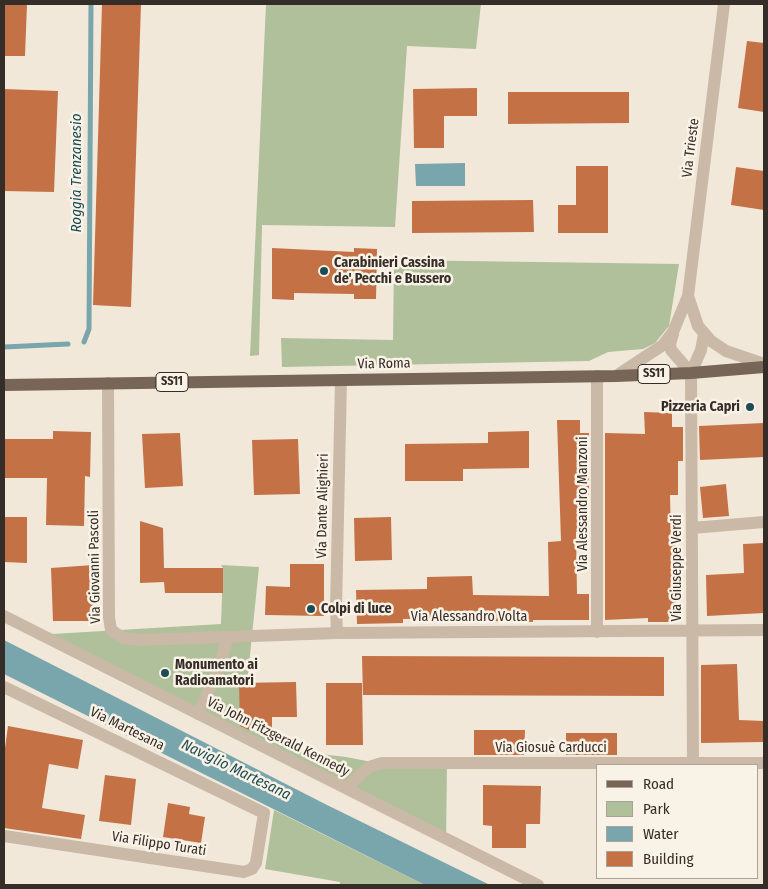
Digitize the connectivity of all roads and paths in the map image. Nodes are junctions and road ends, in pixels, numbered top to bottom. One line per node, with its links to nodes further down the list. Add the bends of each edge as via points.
1 (724, 4): 2 (street, Via Trieste)
2 (688, 296): 3 (street, Via Trieste); 4 (street, Via Trieste)
3 (673, 332): 6 (street, Via Trieste, via 671,350); 8 (street, Via Trieste, via 658,350)
4 (704, 334): 5 (street, Via Trieste, via 722,349); 6 (street)
5 (764, 366): 6 (main road, Via Roma / SS11)
6 (691, 373): 8 (main road, Via Roma / SS11); 13 (street, Via Giuseppe Verdi)
7 (597, 376): 8 (main road, Via Roma / SS11); 9 (main road, Via Roma / SS11); 16 (street, Via Alessandro Manzoni)
8 (616, 376)
9 (341, 380): 10 (main road, Via Roma / SS11); 18 (street, Via Dante Alighieri)
10 (108, 383): 11 (main road, Via Roma / SS11); 19 (street, Via Giovanni Pascoli, via 111,630 133,640)
11 (4, 385)
12 (764, 522): 13 (street)
13 (692, 528): 17 (street, Via Giuseppe Verdi)
14 (4, 616): 21 (street, Via John Fitzgerald Kennedy)
15 (764, 630): 17 (street, Via Alessandro Volta)
16 (597, 632): 17 (street, Via Alessandro Volta); 18 (street, Via Alessandro Volta)
17 (692, 632): 22 (street, Via Giuseppe Verdi)
18 (337, 633): 19 (street, Via Alessandro Volta)
19 (228, 636): 21 (street, via 217,673)
20 (4, 687): 25 (street, Via Martesana)
21 (198, 714): 24 (street, Via John Fitzgerald Kennedy)
22 (693, 763): 23 (street, Via Giosuè Carducci); 24 (street, Via Giosuè Carducci, via 382,764 369,767)
23 (764, 763)
24 (346, 788): 27 (street, Via John Fitzgerald Kennedy)
25 (264, 813): 26 (street, Via Filippo Turati, via 256,862 252,869 244,872)
26 (4, 836)
27 (538, 885)

